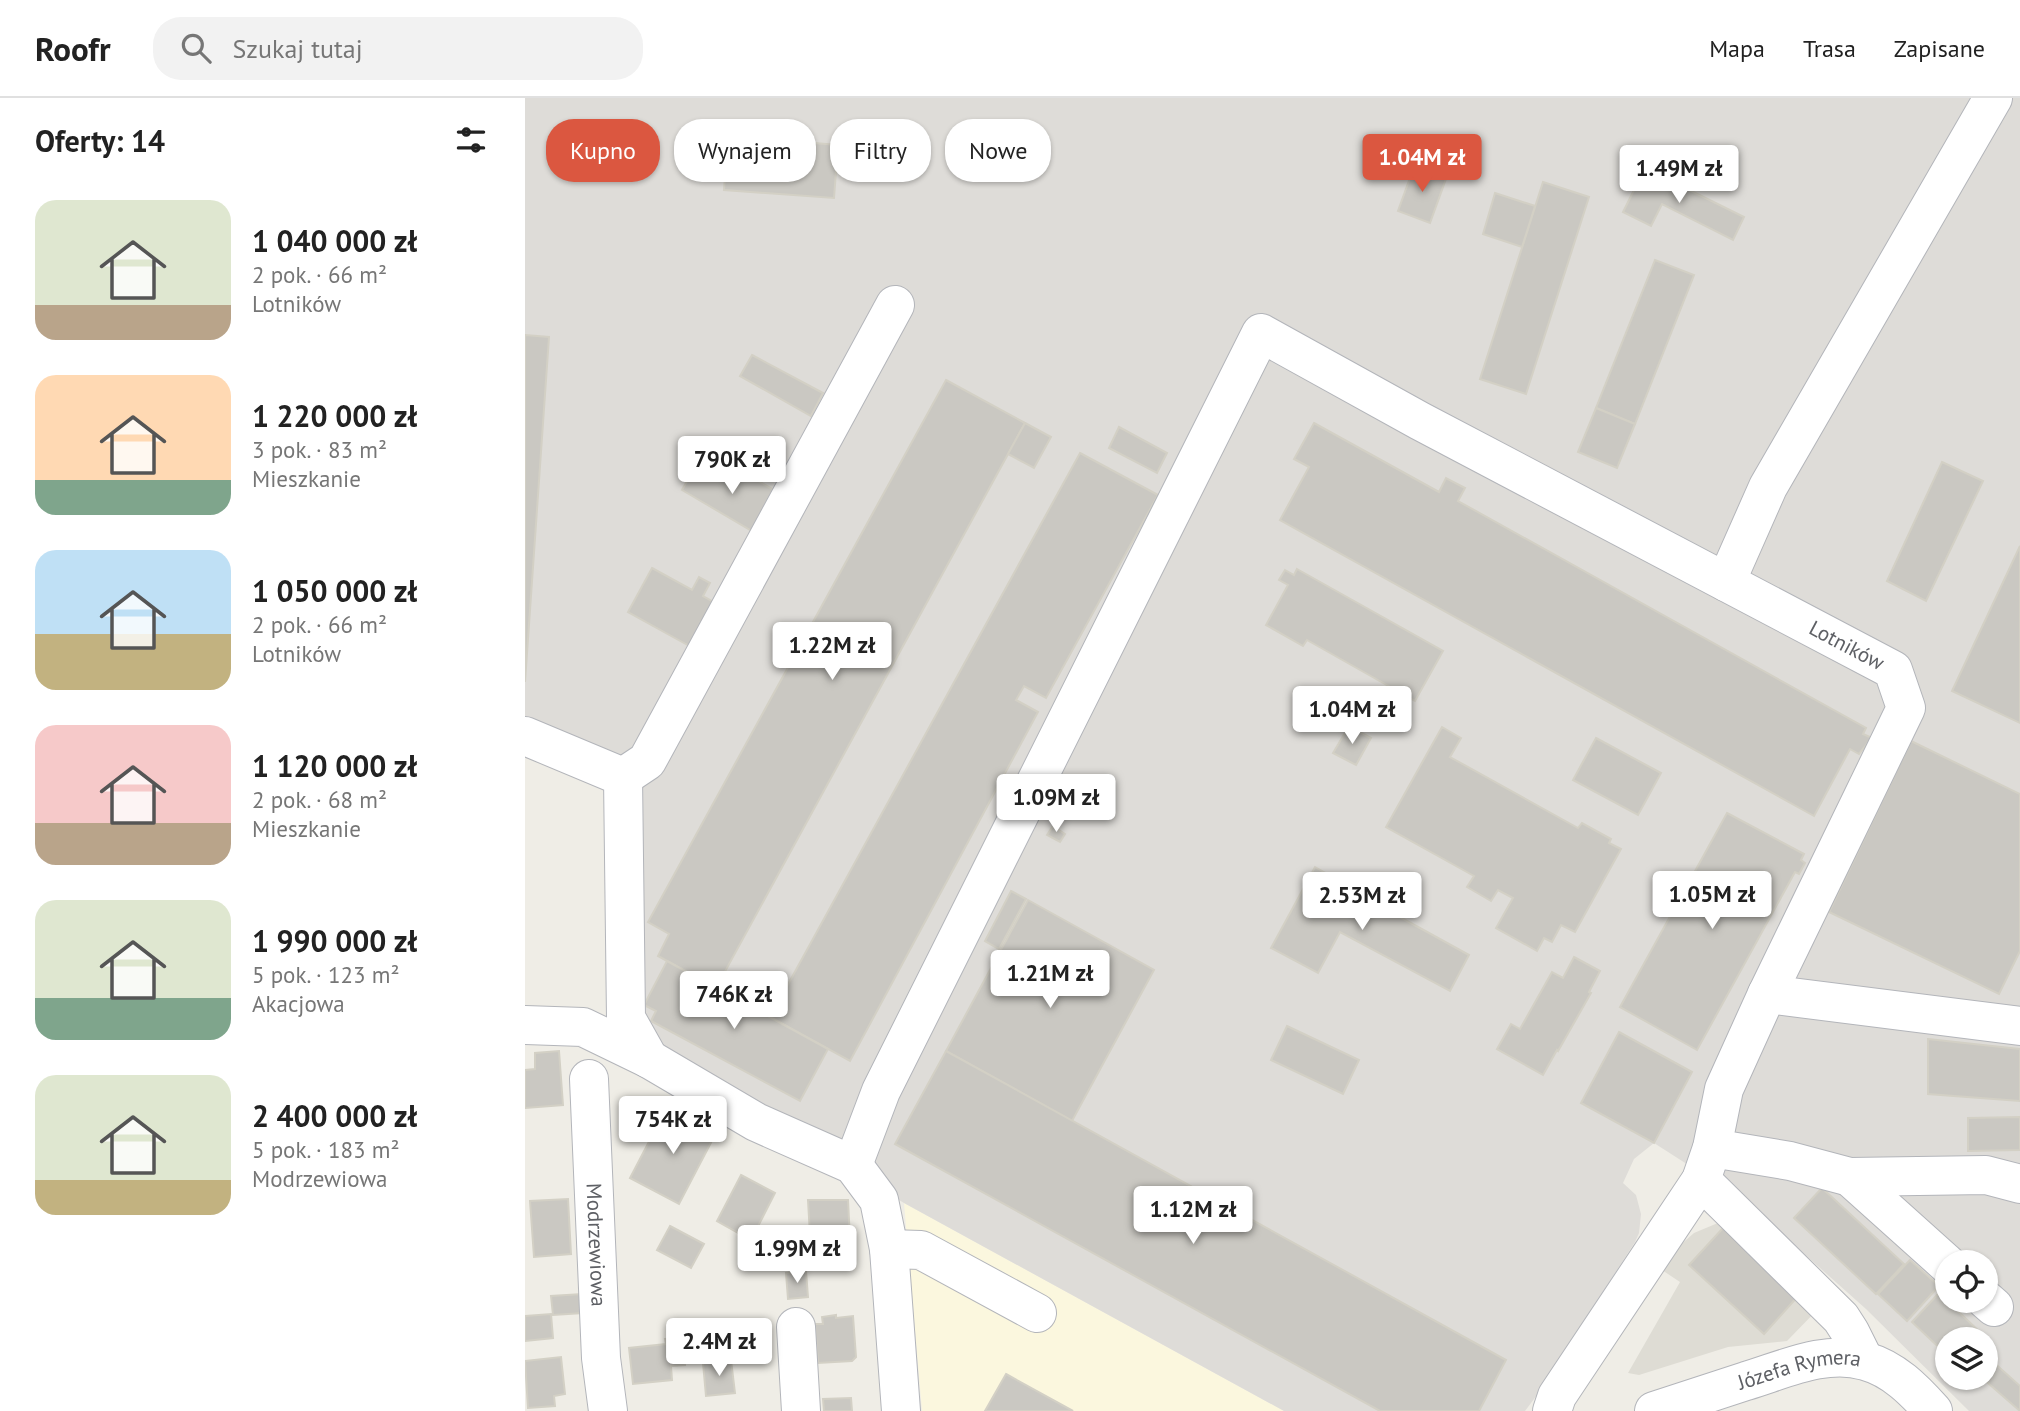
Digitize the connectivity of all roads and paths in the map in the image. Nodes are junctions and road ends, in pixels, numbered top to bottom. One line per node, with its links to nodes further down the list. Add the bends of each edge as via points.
1 (1993, 98): 3 (street, via 1768,487)
2 (895, 305): 5 (street, via 647,761)
3 (1725, 582): 6 (street, Lotników, via 1893,670 1906,708); 12 (street, Lotników, via 1261,333 881,1091)
4 (525, 736): 5 (street)
5 (623, 777): 9 (street, via 626,1018)
6 (1767, 994): 8 (street); 11 (street, Lotników, via 1724,1089)
7 (525, 1025): 9 (street, via 583,1027)
8 (2020, 1026)
9 (649, 1059): 12 (street, via 756,1122)
10 (589, 1079): 20 (street, Modrzewiowa, via 601,1358)
11 (1706, 1164): 13 (street, via 1790,1161); 19 (street, via 1841,1318); 23 (street, via 1557,1396)
12 (853, 1165): 15 (street, via 880,1200)
13 (1850, 1177): 14 (street, via 1986,1175); 16 (street)
14 (2020, 1184)
15 (889, 1249): 17 (street, via 921,1250); 22 (street)
16 (1935, 1253)
17 (1037, 1313)
18 (796, 1327): 21 (street)
19 (1864, 1360): 24 (street, Józefa Rymera, via 1817,1360); 25 (street, Józefa Rymera, via 1897,1376)
20 (608, 1411)
21 (801, 1411)
22 (901, 1411)
23 (1552, 1411)
24 (1654, 1411)
25 (1933, 1411)

